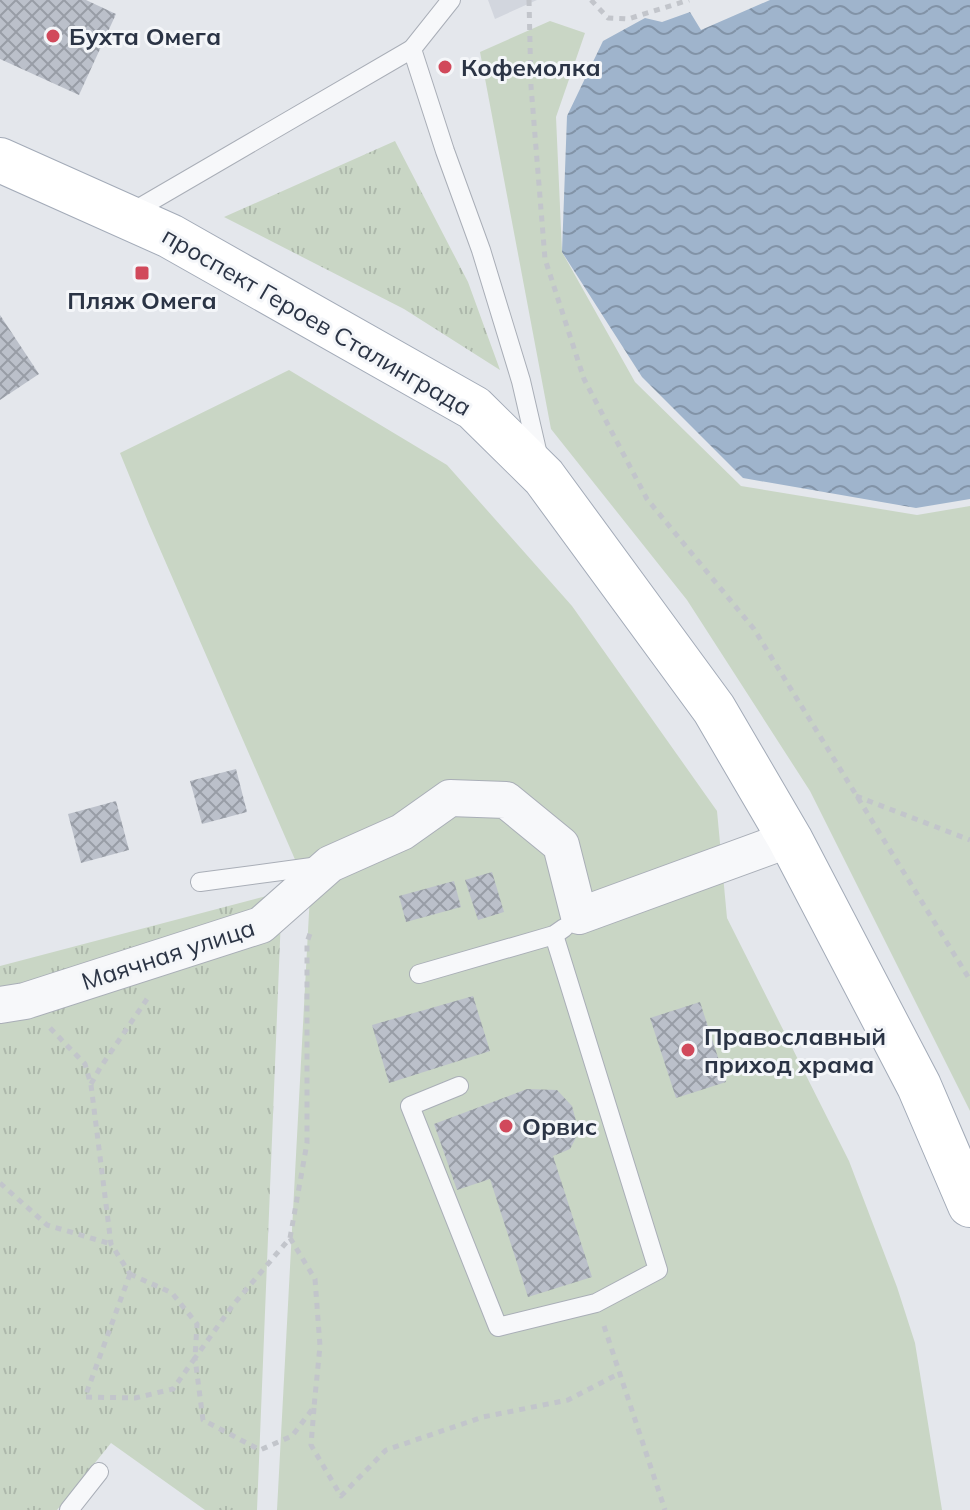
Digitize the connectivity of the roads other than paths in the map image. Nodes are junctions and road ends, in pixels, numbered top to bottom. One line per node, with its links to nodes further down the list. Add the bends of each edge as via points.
1 (451, 0): 2 (lane)
2 (412, 49): 4 (lane); 5 (lane, via 481,250)
3 (12, 172): 4 (main road, проспект Героев Сталинграда)
4 (126, 216): 5 (main road, проспект Героев Сталинграда, via 474,408)
5 (544, 477): 6 (main road, проспект Героев Сталинграда, via 714,709)
6 (790, 839): 9 (street); 13 (main road, проспект Героев Сталинграда, via 919,1086)
7 (330, 864): 8 (lane); 9 (street, Маячная улица, via 402,832 450,798 506,800 561,845); 11 (street, Маячная улица, via 261,925)
8 (200, 882)
9 (567, 926): 10 (lane); 12 (lane, via 658,1270 596,1303 498,1327 410,1106)
10 (419, 974)
11 (12, 1003)
12 (459, 1086)
13 (970, 1205)
14 (99, 1472): 15 (lane)
15 (69, 1510)

